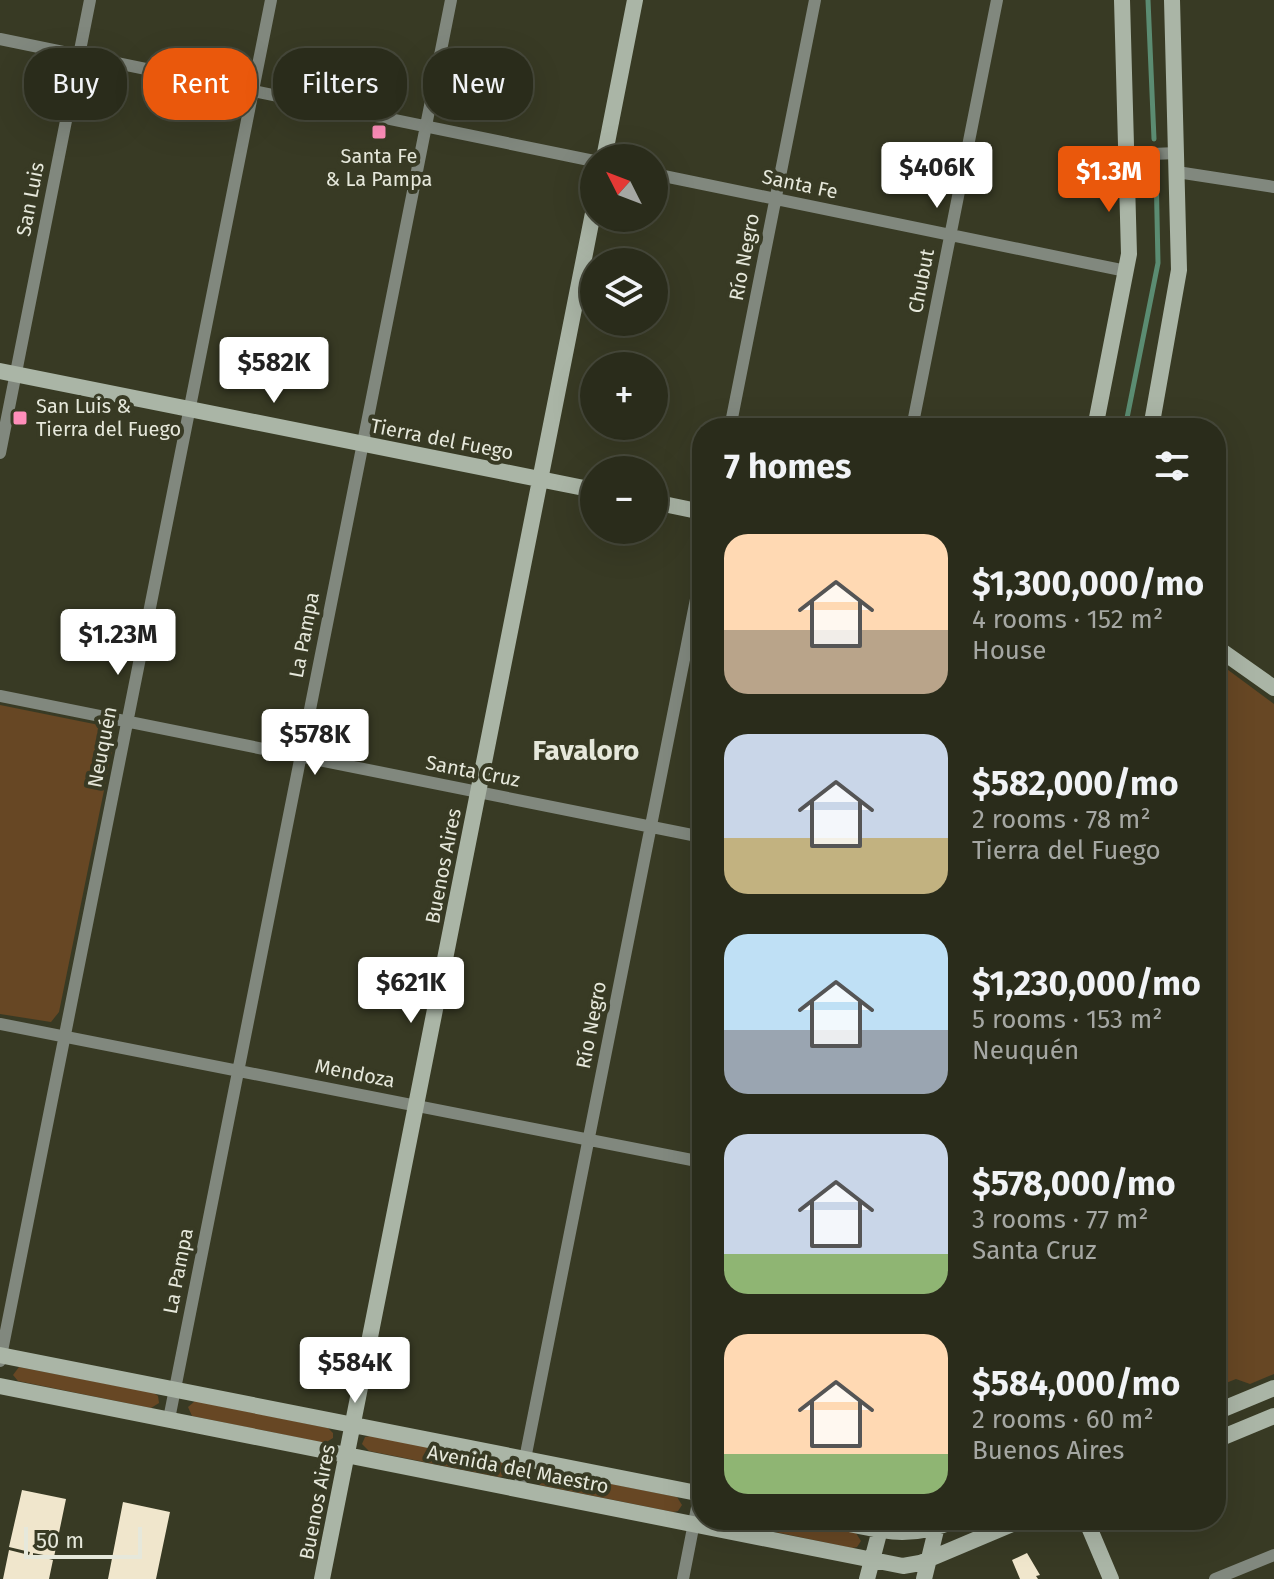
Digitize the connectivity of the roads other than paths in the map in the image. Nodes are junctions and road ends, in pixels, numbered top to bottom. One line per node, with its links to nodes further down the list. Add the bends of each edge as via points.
1 (90, 0): 11 (street, San Luis)
2 (271, 0): 12 (street, Neuquén)
3 (451, 0): 16 (street, La Pampa)
4 (635, 0): 17 (street)
5 (815, 0): 24 (street, Río Negro)
6 (997, 0): 26 (street, Chubut)
7 (1122, 0): 19 (street)
8 (1172, 0): 18 (street)
9 (0, 39): 10 (street)
10 (42, 48)
11 (81, 48)
12 (257, 71)
13 (257, 92): 16 (street)
14 (65, 120): 28 (street, San Luis)
15 (247, 120): 29 (street, Neuquén)
16 (426, 127): 20 (street); 34 (street, La Pampa)
17 (607, 144)
18 (1177, 153): 19 (street); 21 (street)
19 (1127, 155): 27 (street)
20 (580, 158)
21 (1177, 172): 23 (street); 33 (street, via 1179,270)
22 (668, 177): 24 (street, Santa Fe)
23 (1274, 187)
24 (776, 199): 26 (street, Santa Fe); 30 (street, Río Negro)
25 (589, 232): 36 (street, Buenos Aires)
26 (951, 235): 27 (street, Santa Fe); 31 (street, Chubut)
27 (1126, 271): 32 (street)
28 (8, 372): 29 (street, Tierra del Fuego); 35 (street, San Luis)
29 (190, 409): 34 (street, Tierra del Fuego); 44 (street, Neuquén)
30 (732, 418)
31 (914, 418)
32 (1097, 418)
33 (1153, 418)
34 (363, 444): 36 (street, Tierra del Fuego); 45 (street, La Pampa)
35 (0, 453)
36 (540, 479): 37 (street, Tierra del Fuego); 46 (street, Buenos Aires)
37 (580, 487)
38 (668, 505): 39 (street)
39 (692, 510)
40 (692, 620): 47 (street, Río Negro)
41 (1226, 654): 42 (street)
42 (1274, 688)
43 (0, 696): 44 (street, Santa Cruz)
44 (127, 722): 45 (street, Santa Cruz); 50 (street, Neuquén)
45 (301, 756): 46 (street, Santa Cruz); 51 (street, La Pampa)
46 (478, 792): 47 (street, Santa Cruz); 52 (street, Buenos Aires)
47 (651, 827): 48 (street, Santa Cruz); 53 (street, Río Negro)
48 (692, 835)
49 (0, 1024): 50 (street, Mendoza)
50 (65, 1037): 51 (street, Mendoza); 55 (street, Neuquén)
51 (238, 1071): 52 (street, Mendoza); 58 (street, La Pampa)
52 (416, 1106): 53 (street, Mendoza); 62 (street, Buenos Aires)
53 (588, 1140): 54 (street, Mendoza); 65 (street, Río Negro)
54 (692, 1160)
55 (0, 1357): 58 (street, Avenida del Maestro)
56 (0, 1386): 61 (street, Avenida del Maestro)
57 (1274, 1388): 59 (street)
58 (175, 1389): 61 (street, La Pampa); 62 (street, Avenida del Maestro)
59 (1226, 1408)
60 (1274, 1416): 63 (street)
61 (169, 1419): 64 (street, Avenida del Maestro)
62 (352, 1425): 64 (street, Buenos Aires); 65 (street, Avenida del Maestro)
63 (1226, 1436)
64 (346, 1455): 67 (street, Avenida del Maestro); 80 (street, Buenos Aires)
65 (525, 1459): 66 (street, Avenida del Maestro); 67 (street, Río Negro)
66 (692, 1488)
67 (519, 1489): 68 (street, Avenida del Maestro)
68 (692, 1524)
69 (692, 1530): 81 (street)
70 (723, 1530): 79 (street, Avenida del Maestro)
71 (880, 1530): 79 (street)
72 (895, 1530): 73 (street)
73 (919, 1530)
74 (937, 1530): 78 (street)
75 (998, 1530): 78 (street, Avenida del Maestro)
76 (1090, 1530): 84 (street)
77 (1274, 1555): 85 (street)
78 (931, 1558): 79 (street, Avenida del Maestro, via 903,1566); 83 (street)
79 (873, 1560): 82 (street)
80 (322, 1579)
81 (683, 1579)
82 (867, 1579)
83 (924, 1579)
84 (1111, 1579)
85 (1215, 1579)

